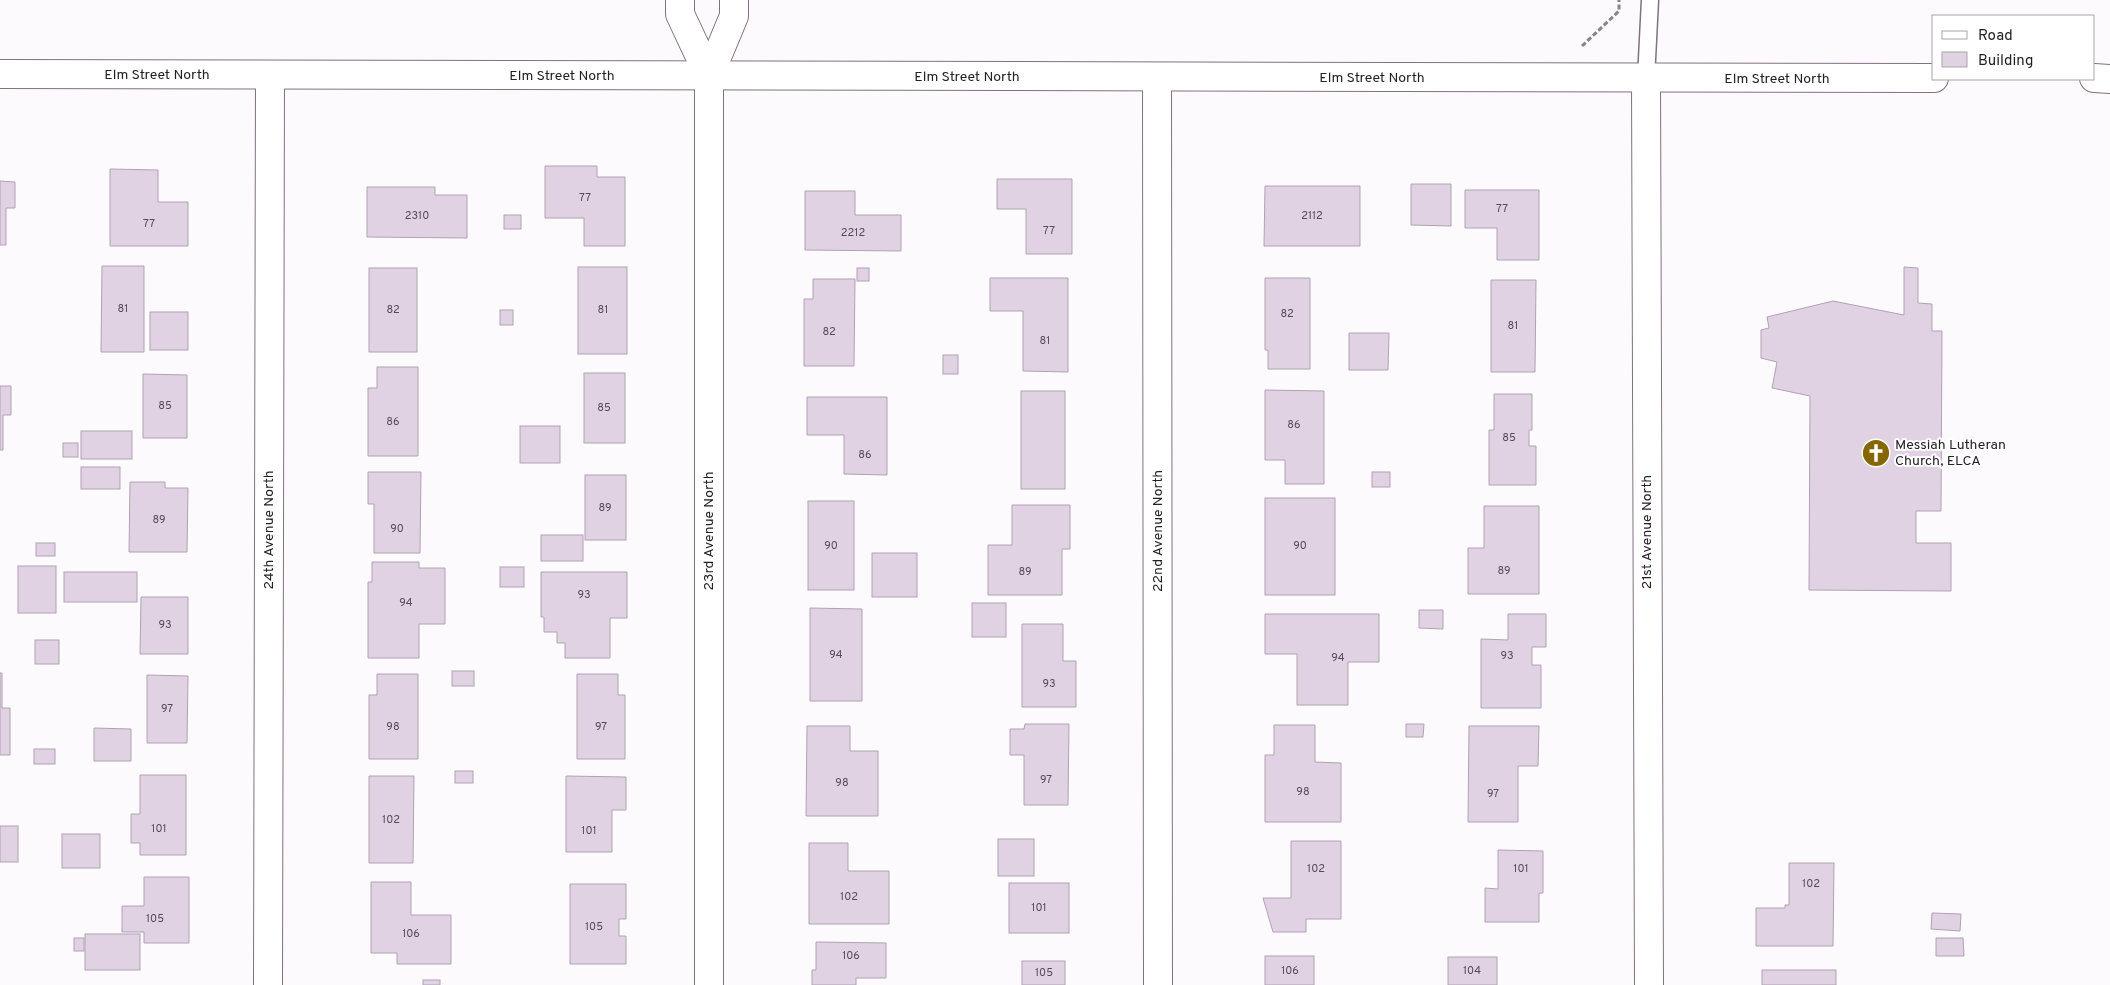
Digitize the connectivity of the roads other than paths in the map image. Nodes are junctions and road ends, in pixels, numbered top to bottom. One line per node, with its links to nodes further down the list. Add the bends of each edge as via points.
1 (680, 0): 6 (street, via 680,14)
2 (734, 0): 6 (street, via 734,16)
3 (1650, 0): 10 (lane)
4 (0, 74): 5 (street, Elm Street North)
5 (270, 75): 6 (street, Elm Street North); 12 (street, 24th Avenue North)
6 (709, 76): 7 (street, Elm Street North); 13 (street, 23rd Avenue North)
7 (1157, 77): 10 (street, Elm Street North); 14 (street, 22nd Avenue North)
8 (1932, 78): 10 (street, Elm Street North)
9 (2095, 78): 11 (street)
10 (1646, 79): 15 (street, 21st Avenue North)
11 (2110, 79)
12 (268, 985)
13 (709, 985)
14 (1158, 985)
15 (1649, 985)

